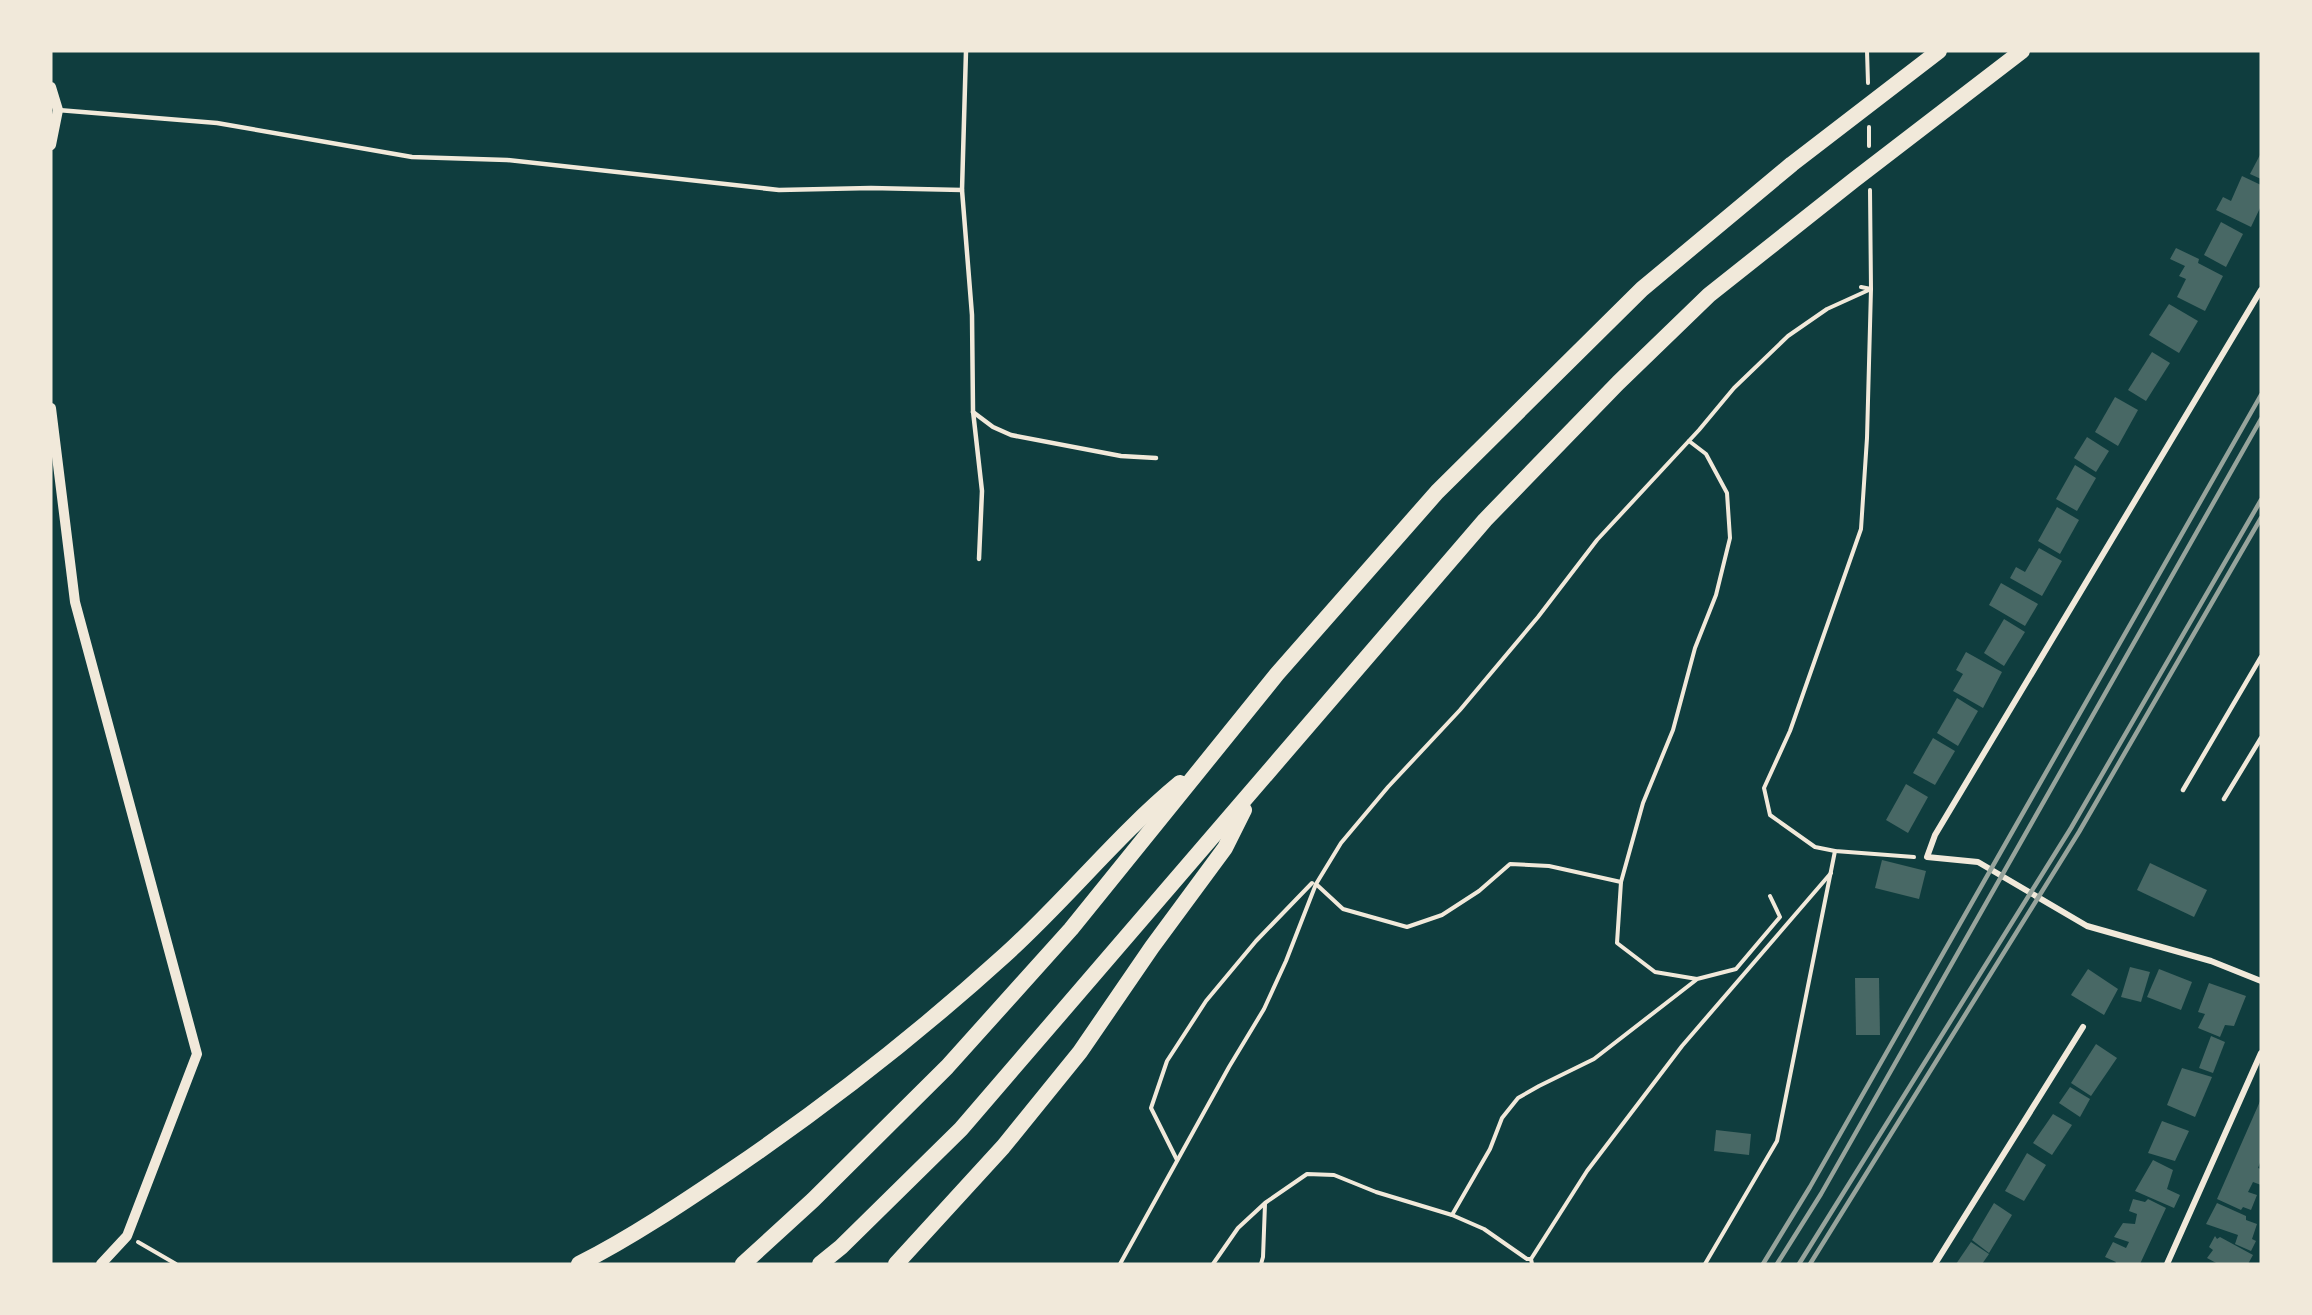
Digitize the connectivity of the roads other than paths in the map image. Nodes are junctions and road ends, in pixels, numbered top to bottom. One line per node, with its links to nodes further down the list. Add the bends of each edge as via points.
1 (966, 51): 7 (lane)
2 (1939, 51): 15 (highway, via 1783,172 1642,289 1578,351 1437,492 1277,674)
3 (2022, 51): 16 (highway, via 1709,295 1485,520)
4 (51, 87): 5 (street)
5 (58, 110): 6 (street); 7 (lane, via 217,123 412,157 507,160 779,190)
6 (51, 145)
7 (962, 190): 10 (lane, via 972,315)
8 (2261, 290): 19 (street, via 1935,835 1927,857 1978,862 2088,926 2211,961)
9 (51, 408): 22 (street, via 75,602 197,1053 127,1236)
10 (973, 411): 11 (lane, via 993,428 1011,435 1121,456); 12 (lane, via 982,491)
11 (1156, 458)
12 (979, 559)
13 (2261, 657): 17 (lane)
14 (2261, 738): 18 (lane)
15 (1210, 758): 23 (highway, via 1149,808 1007,954 889,1056 671,1211); 24 (highway, via 1071,929 947,1067)
16 (1255, 788): 25 (highway, via 961,1129); 26 (highway, via 1225,848 1080,1052 1003,1147)
17 (2183, 789)
18 (2224, 800)
19 (2261, 981)
20 (2083, 1027): 27 (street)
21 (2261, 1053): 28 (street)
22 (101, 1264)
23 (579, 1264)
24 (743, 1264)
25 (820, 1264)
26 (896, 1264)
27 (1935, 1264)
28 (2167, 1264)

